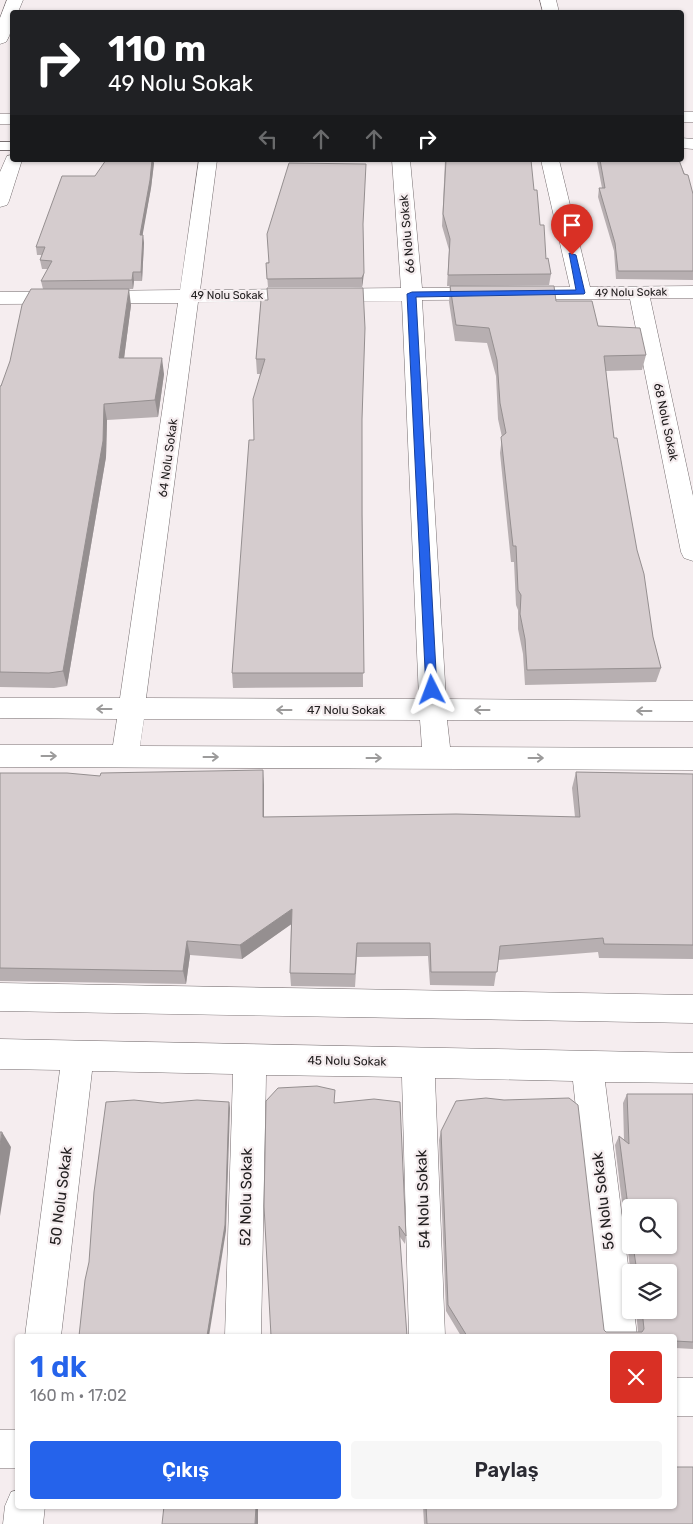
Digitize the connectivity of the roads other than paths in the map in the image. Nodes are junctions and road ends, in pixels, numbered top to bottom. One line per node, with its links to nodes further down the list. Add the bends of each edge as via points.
1 (10, 13): 2 (street)
2 (0, 39)
3 (13, 162): 7 (street)
4 (208, 162): 12 (street, 64 Nolu Sokak)
5 (401, 162): 11 (street, 66 Nolu Sokak)
6 (550, 162): 10 (street)
7 (0, 201)
8 (639, 292): 9 (street, 49 Nolu Sokak); 10 (street, 49 Nolu Sokak); 14 (street, 68 Nolu Sokak)
9 (693, 292)
10 (581, 293): 11 (street, 49 Nolu Sokak)
11 (412, 294): 12 (street, 49 Nolu Sokak); 17 (street, 66 Nolu Sokak)
12 (190, 296): 13 (street, 49 Nolu Sokak); 16 (street, 64 Nolu Sokak)
13 (0, 298)
14 (693, 552)
15 (0, 708): 16 (street, 47 Nolu Sokak, one-way to 15)
16 (133, 709): 17 (street, 47 Nolu Sokak, one-way to 16); 20 (street, 64 Nolu Sokak)
17 (433, 710): 18 (street, 47 Nolu Sokak, one-way to 17); 21 (street, 66 Nolu Sokak)
18 (693, 712)
19 (0, 756): 20 (street, one-way to 20)
20 (125, 756): 21 (street, one-way to 21)
21 (437, 758): 22 (street, one-way to 22)
22 (693, 759)
23 (0, 997): 24 (street)
24 (693, 1009)
25 (0, 1054): 26 (street, 45 Nolu Sokak)
26 (78, 1055): 27 (street, 45 Nolu Sokak); 31 (street, 50 Nolu Sokak)
27 (250, 1058): 28 (street, 45 Nolu Sokak); 32 (street, 52 Nolu Sokak)
28 (418, 1062): 29 (street, 45 Nolu Sokak); 33 (street, 54 Nolu Sokak)
29 (587, 1065): 30 (street, 45 Nolu Sokak); 34 (street, 56 Nolu Sokak)
30 (693, 1068)
31 (43, 1334)
32 (243, 1334)
33 (428, 1334)
34 (619, 1334)
35 (693, 1396): 36 (street)
36 (677, 1397)
37 (0, 1449): 38 (street)
38 (15, 1449)
39 (25, 1509): 40 (street)
40 (24, 1524)

